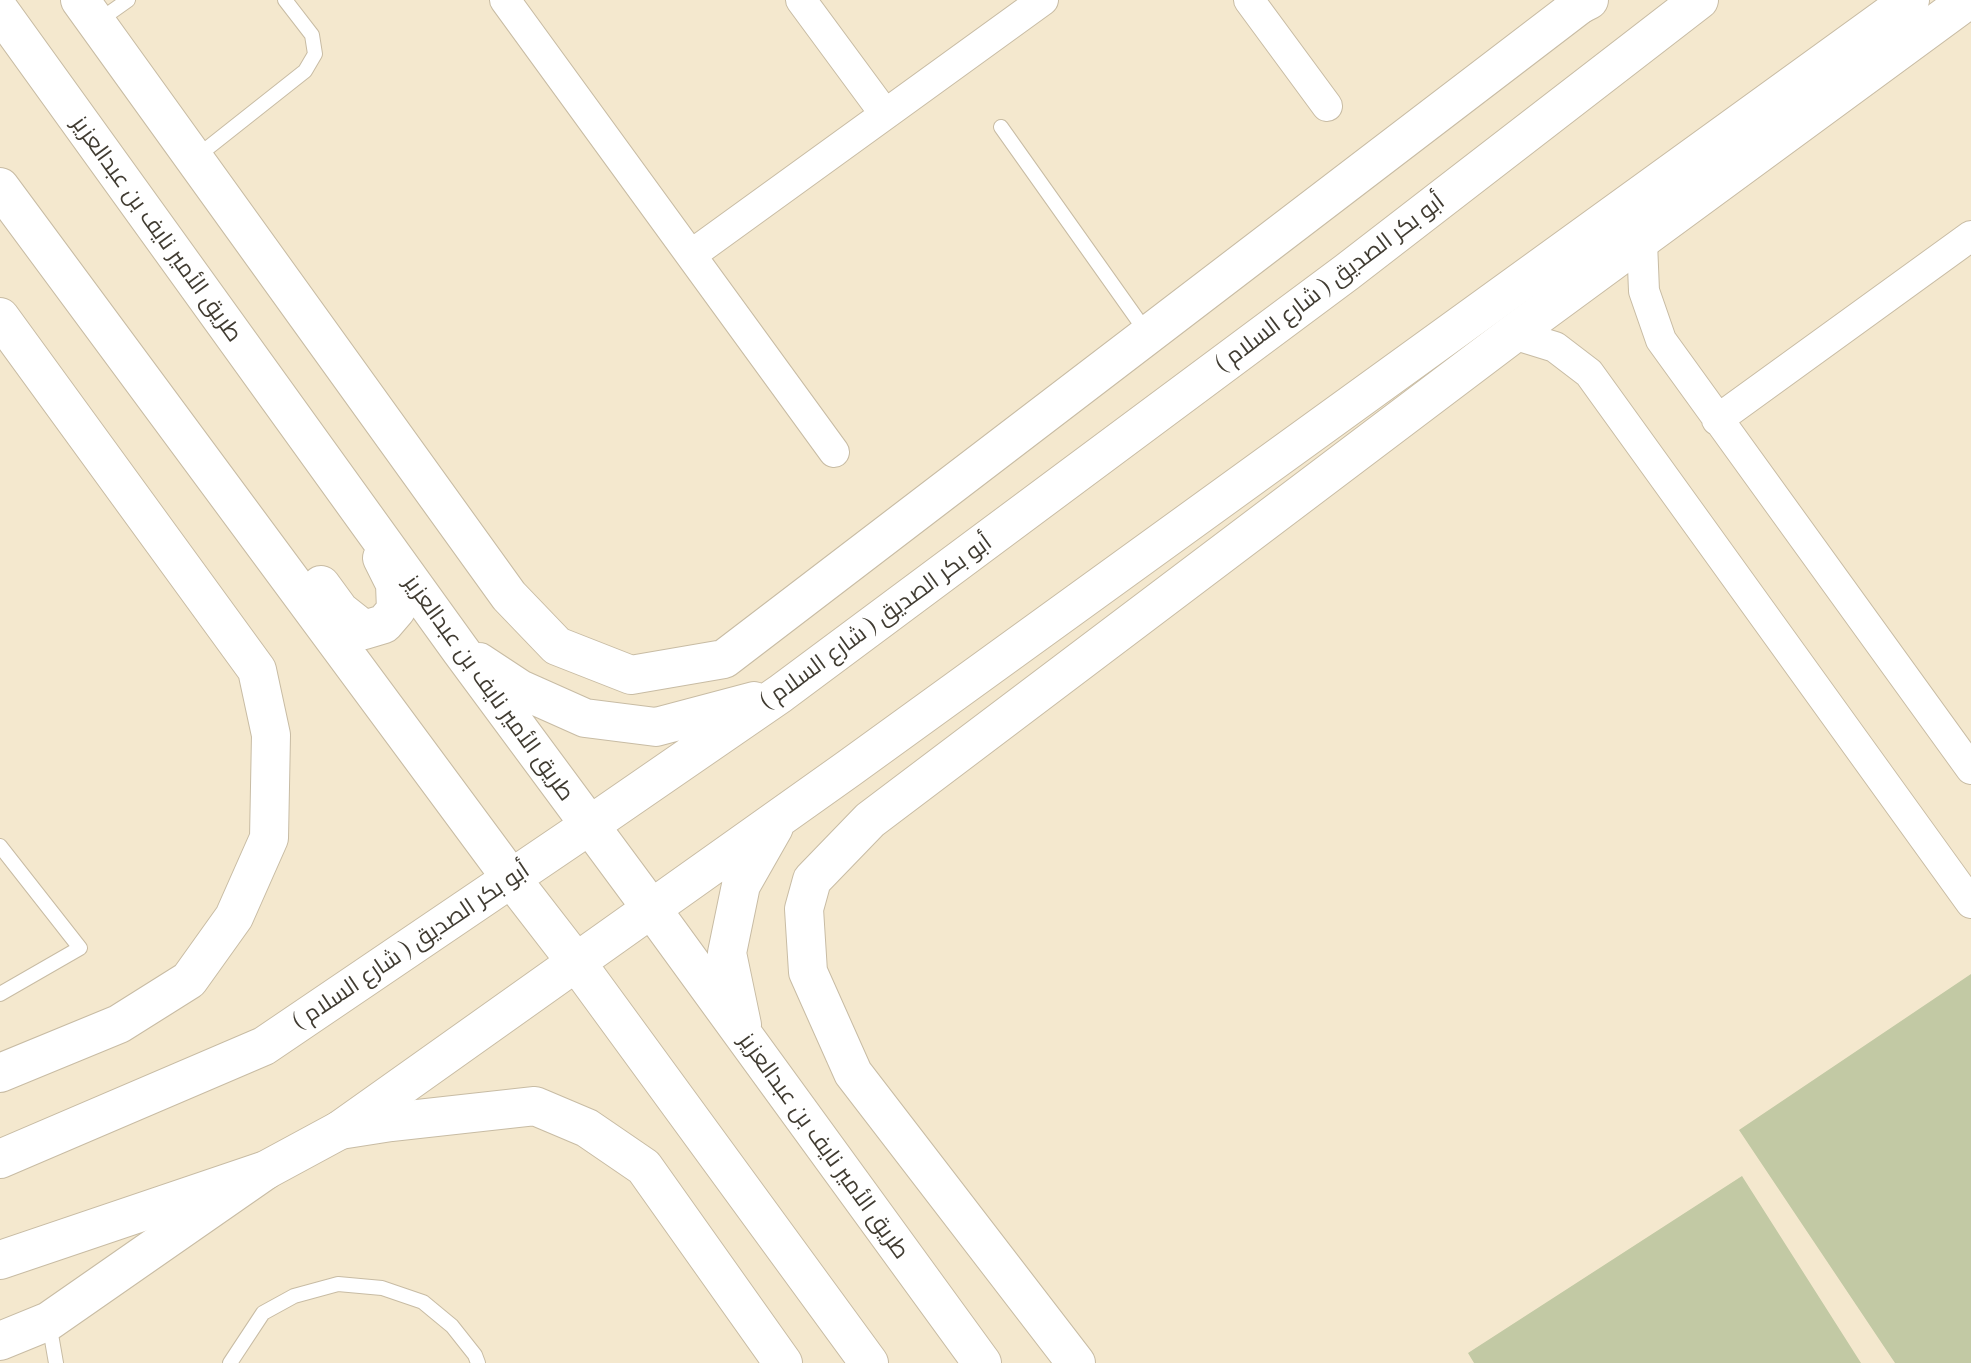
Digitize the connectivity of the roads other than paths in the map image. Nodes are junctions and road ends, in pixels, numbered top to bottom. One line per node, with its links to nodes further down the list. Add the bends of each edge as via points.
1 (128, 0): 12 (lane)
2 (285, 0): 16 (lane, via 312,35 315,54 305,71)
3 (505, 0): 20 (street)
4 (802, 0): 14 (street)
5 (1043, 0): 14 (street)
6 (1249, 0): 13 (street)
7 (1699, 0): 29 (main road, ( شارع السلام ) أبو بكر الصديق, via 1347,272)
8 (1910, 0): 30 (main road)
9 (1968, 0): 19 (main road)
10 (1585, 2): 22 (main road)
11 (0, 10): 27 (main road, طريق الأمير نايف بن عبدالعزيز)
12 (88, 11): 16 (main road)
13 (1327, 106)
14 (886, 114): 20 (street)
15 (1001, 127): 22 (lane)
16 (194, 159): 22 (main road, via 509,596 558,646 631,675 724,659)
17 (0, 187): 24 (main road)
18 (1971, 236): 25 (street)
19 (1642, 242): 23 (main road); 25 (street, via 1644,291 1661,340)
20 (691, 255): 26 (street)
21 (0, 317): 40 (main road, via 257,670 271,735 269,838 234,917 190,980 119,1024)
22 (1148, 334)
23 (1513, 334): 35 (street, via 1555,347 1589,373); 53 (main road, via 870,820 812,880 804,909 808,972 853,1073)
24 (112, 340): 27 (main road, via 219,442 340,611 364,630 384,624 396,610 395,584); 34 (main road)
25 (1717, 421): 31 (street)
26 (834, 452)
27 (352, 499): 28 (main road, طريق الأمير نايف بن عبدالعزيز)
28 (461, 651): 29 (main road, via 520,689 585,718 656,727); 32 (main road, طريق الأمير نايف بن عبدالعزيز)
29 (780, 694): 32 (main road, ( شارع السلام ) أبو بكر الصديق)
30 (848, 769): 36 (main road); 39 (main road, via 774,827 741,885 727,953)
31 (1971, 769)
32 (590, 825): 34 (main road, ( شارع السلام ) أبو بكر الصديق); 36 (main road, طريق الأمير نايف بن عبدالعزيز)
33 (0, 846): 38 (lane, via 80,948)
34 (511, 878): 37 (main road); 42 (main road, ( شارع السلام ) أبو بكر الصديق, via 264,1046)
35 (1971, 903)
36 (652, 908): 37 (main road); 39 (main road, طريق الأمير نايف بن عبدالعزيز)
37 (576, 962): 41 (main road); 51 (main road)
38 (0, 994)
39 (744, 1037): 52 (main road, طريق الأمير نايف بن عبدالعزيز)
40 (0, 1073)
41 (340, 1130): 43 (main road); 50 (main road, via 535,1106 587,1128 644,1167)
42 (0, 1159)
43 (265, 1170): 44 (main road); 45 (main road)
44 (0, 1260)
45 (49, 1321): 46 (main road); 47 (lane)
46 (0, 1342)
47 (56, 1363)
48 (230, 1363): 49 (lane, via 263,1313 294,1296 338,1284 382,1289 423,1302 452,1326)
49 (478, 1363)
50 (783, 1363)
51 (869, 1363)
52 (982, 1363)
53 (1076, 1363)

